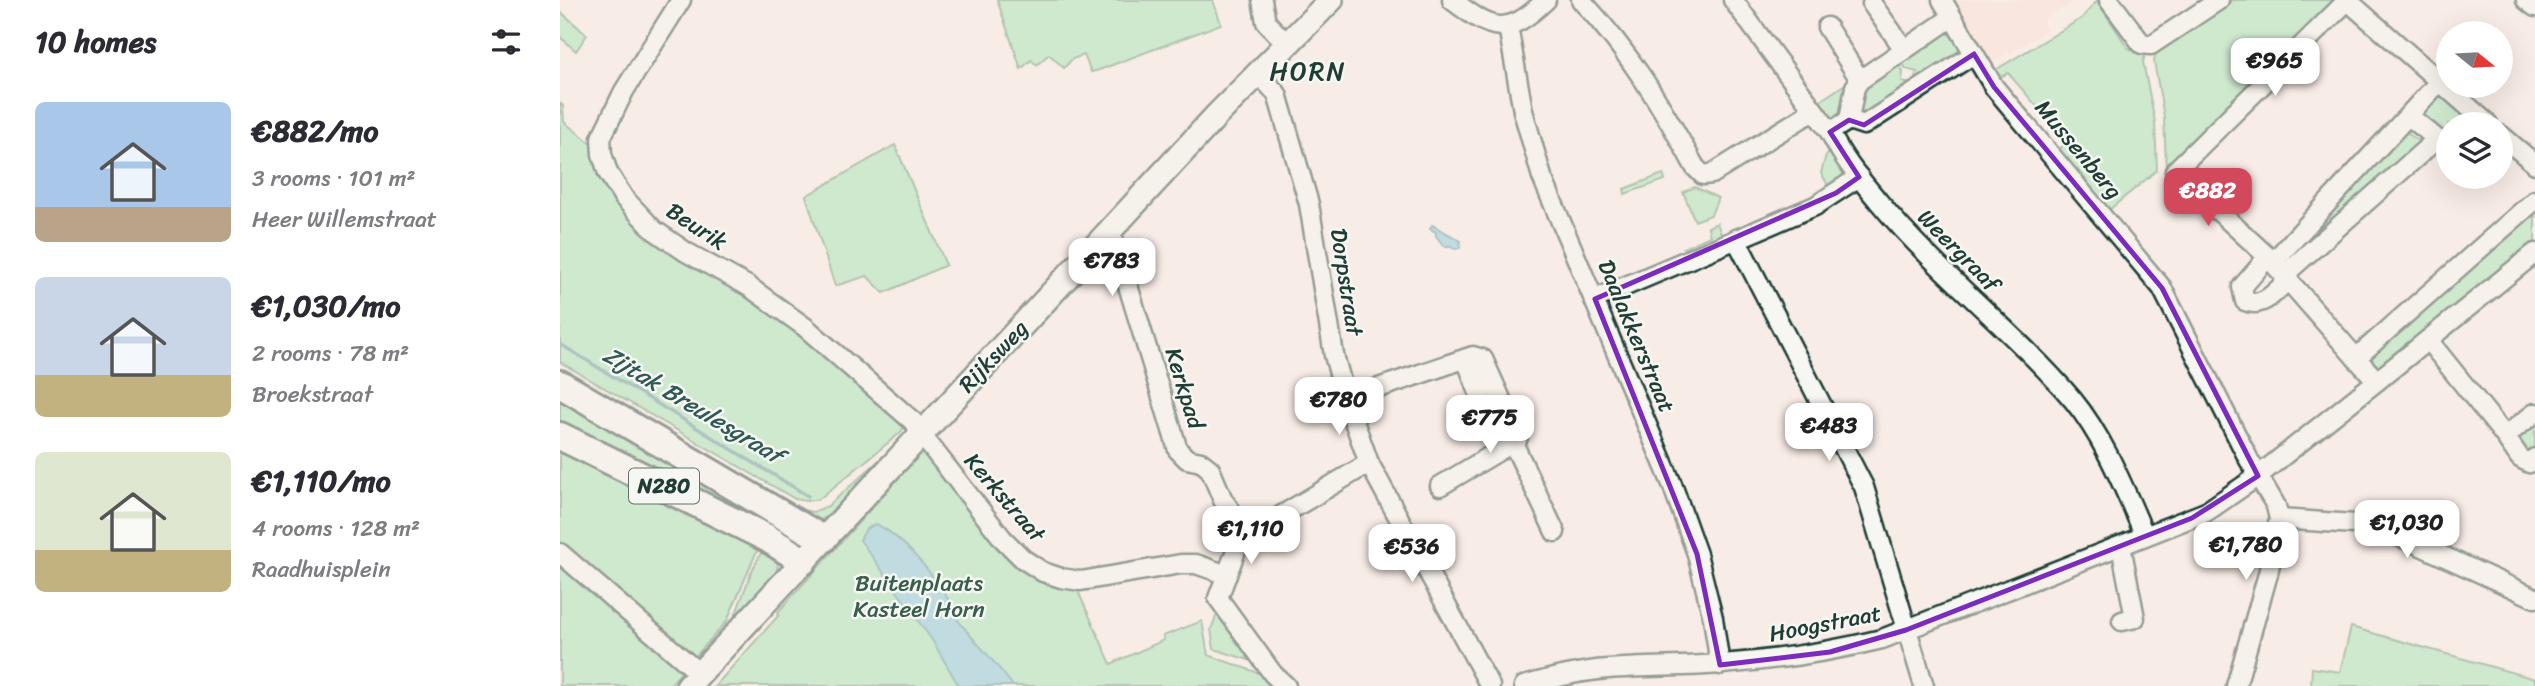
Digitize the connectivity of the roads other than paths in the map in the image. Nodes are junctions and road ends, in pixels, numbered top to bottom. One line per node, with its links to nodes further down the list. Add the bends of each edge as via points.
1 (681, 0): 46 (street, Beurik, via 624,91 601,138 608,173 654,230 748,286 805,327)
2 (1262, 0): 18 (street, via 1266,22)
3 (1331, 0): 18 (main road, Rijksweg)
4 (1452, 0): 16 (street, via 1483,20)
5 (1546, 0): 16 (street)
6 (1581, 0): 26 (street, via 1638,68 1703,175 1712,174)
7 (1733, 0): 26 (street, Weergraaf)
8 (1942, 0): 15 (street, Mussenberg)
9 (2109, 0): 10 (street, via 2142,44 2151,45)
10 (2219, 0)
11 (2348, 0): 22 (street); 38 (street, via 2175,170)
12 (2526, 0): 14 (street)
13 (1872, 4): 19 (street)
14 (2535, 7)
15 (1951, 18): 19 (street); 20 (street, Mussenberg)
16 (1508, 26): 39 (street, Daalakkerstraat, via 1523,111 1542,177)
17 (1827, 27): 23 (street)
18 (1286, 43): 21 (main road, Rijksweg)
19 (1904, 49): 23 (street)
20 (1974, 54): 29 (street, via 1864,125); 52 (street, Mussenberg, via 1994,87 2162,288)
21 (1257, 72): 35 (main road, Rijksweg); 44 (street, Dorpstraat, via 1277,94 1309,204 1334,355)
22 (2436, 79)
23 (1860, 80): 29 (street)
24 (2436, 85): 28 (street)
25 (2458, 98): 27 (street)
26 (1814, 111): 30 (street, Weergraaf)
27 (2474, 112)
28 (2409, 116): 38 (street); 38 (street, via 2437,139)
29 (1849, 120): 30 (street)
30 (1830, 132): 33 (street, Weergraaf)
31 (2513, 145): 32 (street)
32 (2535, 164)
33 (1858, 177): 36 (street, via 1815,206); 57 (street, Weergraaf, via 1902,229 2075,403 2111,462)
34 (2535, 200): 41 (street)
35 (1110, 239): 46 (main road, Rijksweg); 56 (street, Kerkpad, via 1139,316 1178,450 1210,469 1223,500)
36 (1736, 239): 39 (street); 65 (street, via 1864,487)
37 (2535, 253): 40 (street, Hoogstraat)
38 (2279, 268): 41 (street)
39 (1595, 299): 66 (street, Daalakkerstraat, via 1697,554)
40 (2428, 340): 42 (street, Hoogstraat); 48 (street)
41 (2356, 358): 42 (street)
42 (2377, 382): 52 (street, Hoogstraat)
43 (560, 384): 58 (highway, N280)
44 (1346, 398): 49 (street, via 1466,359 1484,407); 51 (street, Dorpstraat)
45 (2535, 413): 48 (street)
46 (921, 433): 58 (main road, Rijksweg); 62 (street, Kerkstraat, via 1003,539 1043,572 1081,581 1181,564)
47 (560, 436): 61 (highway, N280, via 766,538)
48 (2505, 436): 50 (street, via 2519,458 2529,463)
49 (1511, 446): 53 (street); 55 (street)
50 (2535, 458)
51 (1369, 463): 56 (street); 69 (street, Dorpstraat)
52 (2258, 476): 54 (street, Mussenberg); 57 (street, Hoogstraat, via 2206,512)
53 (1440, 486)
54 (2279, 519): 63 (street, via 2370,525); 72 (street)
55 (1555, 533)
56 (1249, 534): 62 (street, via 1240,540)
57 (2145, 536): 59 (street, Hoogstraat)
58 (823, 539): 61 (main road, Rijksweg)
59 (2121, 546): 64 (street, via 2135,618); 65 (street, Hoogstraat)
60 (560, 553): 67 (street)
61 (803, 561): 67 (main road, Rijksweg)
62 (1227, 575): 68 (street, via 1219,598)
63 (2535, 598)
64 (2122, 621)
65 (1906, 630): 66 (street, Hoogstraat, via 1830,652); 71 (street)
66 (1720, 664): 70 (street, Hoogstraat, via 1606,669)
67 (693, 680)
68 (1286, 686)
69 (1490, 686)
70 (1524, 686)
71 (1924, 686)
72 (2236, 686)

